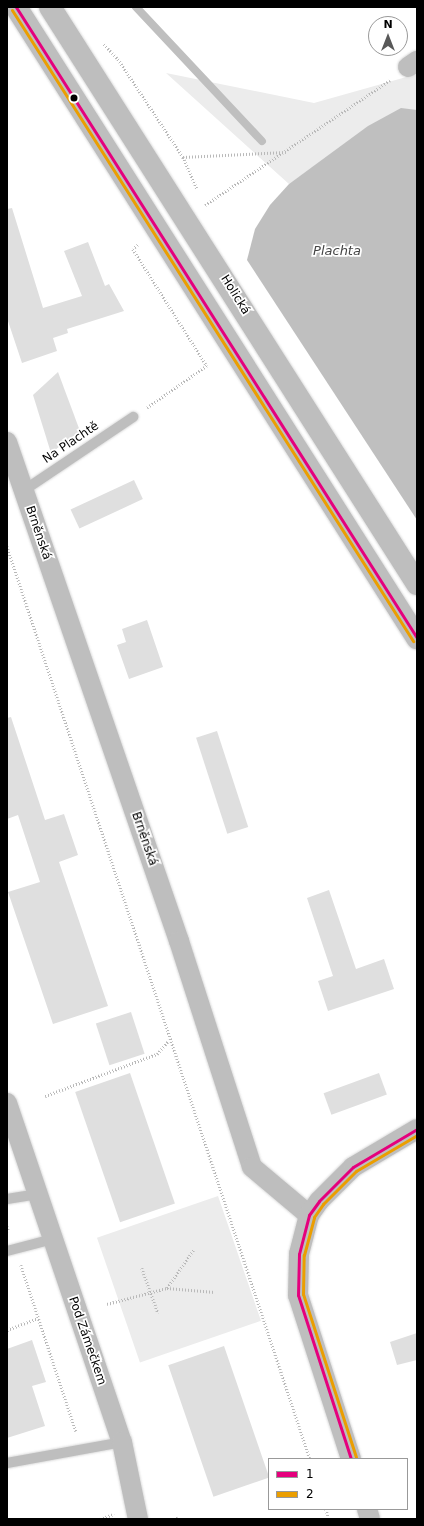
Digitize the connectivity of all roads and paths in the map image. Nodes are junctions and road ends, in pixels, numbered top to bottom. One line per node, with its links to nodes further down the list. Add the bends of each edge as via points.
1 (16, 7): 15 (main road)
2 (50, 7): 14 (main road, Holická)
3 (100, 39): 6 (path, via 118,59)
4 (413, 64): 5 (path)
5 (286, 152): 6 (path); 8 (path, via 204,205)
6 (182, 158): 7 (path)
7 (198, 192)
8 (201, 198)
9 (138, 245): 10 (path, via 133,249 207,366)
10 (133, 417): 12 (lane, Na Plachtě)
11 (7, 442): 12 (street, Brněnská)
12 (16, 480): 22 (street, Brněnská, via 179,941 252,1167)
13 (7, 546): 16 (path)
14 (417, 584)
15 (417, 638)
16 (169, 1040): 17 (path, via 156,1054); 37 (path)
17 (45, 1096)
18 (7, 1103): 20 (street, Pod Zámečkem)
19 (417, 1129): 22 (street, via 353,1168 319,1200)
20 (37, 1194): 21 (lane); 24 (street, Pod Zámečkem)
21 (7, 1199)
22 (309, 1215): 38 (street, via 298,1254 298,1295)
23 (7, 1226): 25 (path)
24 (53, 1239): 25 (lane); 36 (street, Pod Zámečkem)
25 (11, 1249): 33 (path)
26 (194, 1249): 28 (path)
27 (142, 1268): 29 (path)
28 (167, 1288): 29 (path); 30 (path)
29 (151, 1292): 31 (path); 32 (path)
30 (215, 1292)
31 (107, 1304)
32 (158, 1313)
33 (38, 1318): 34 (path); 35 (path)
34 (7, 1330)
35 (77, 1434)
36 (122, 1442): 39 (lane); 40 (street, Pod Zámečkem)
37 (310, 1458)
38 (351, 1458)
39 (7, 1463)
40 (138, 1519)

